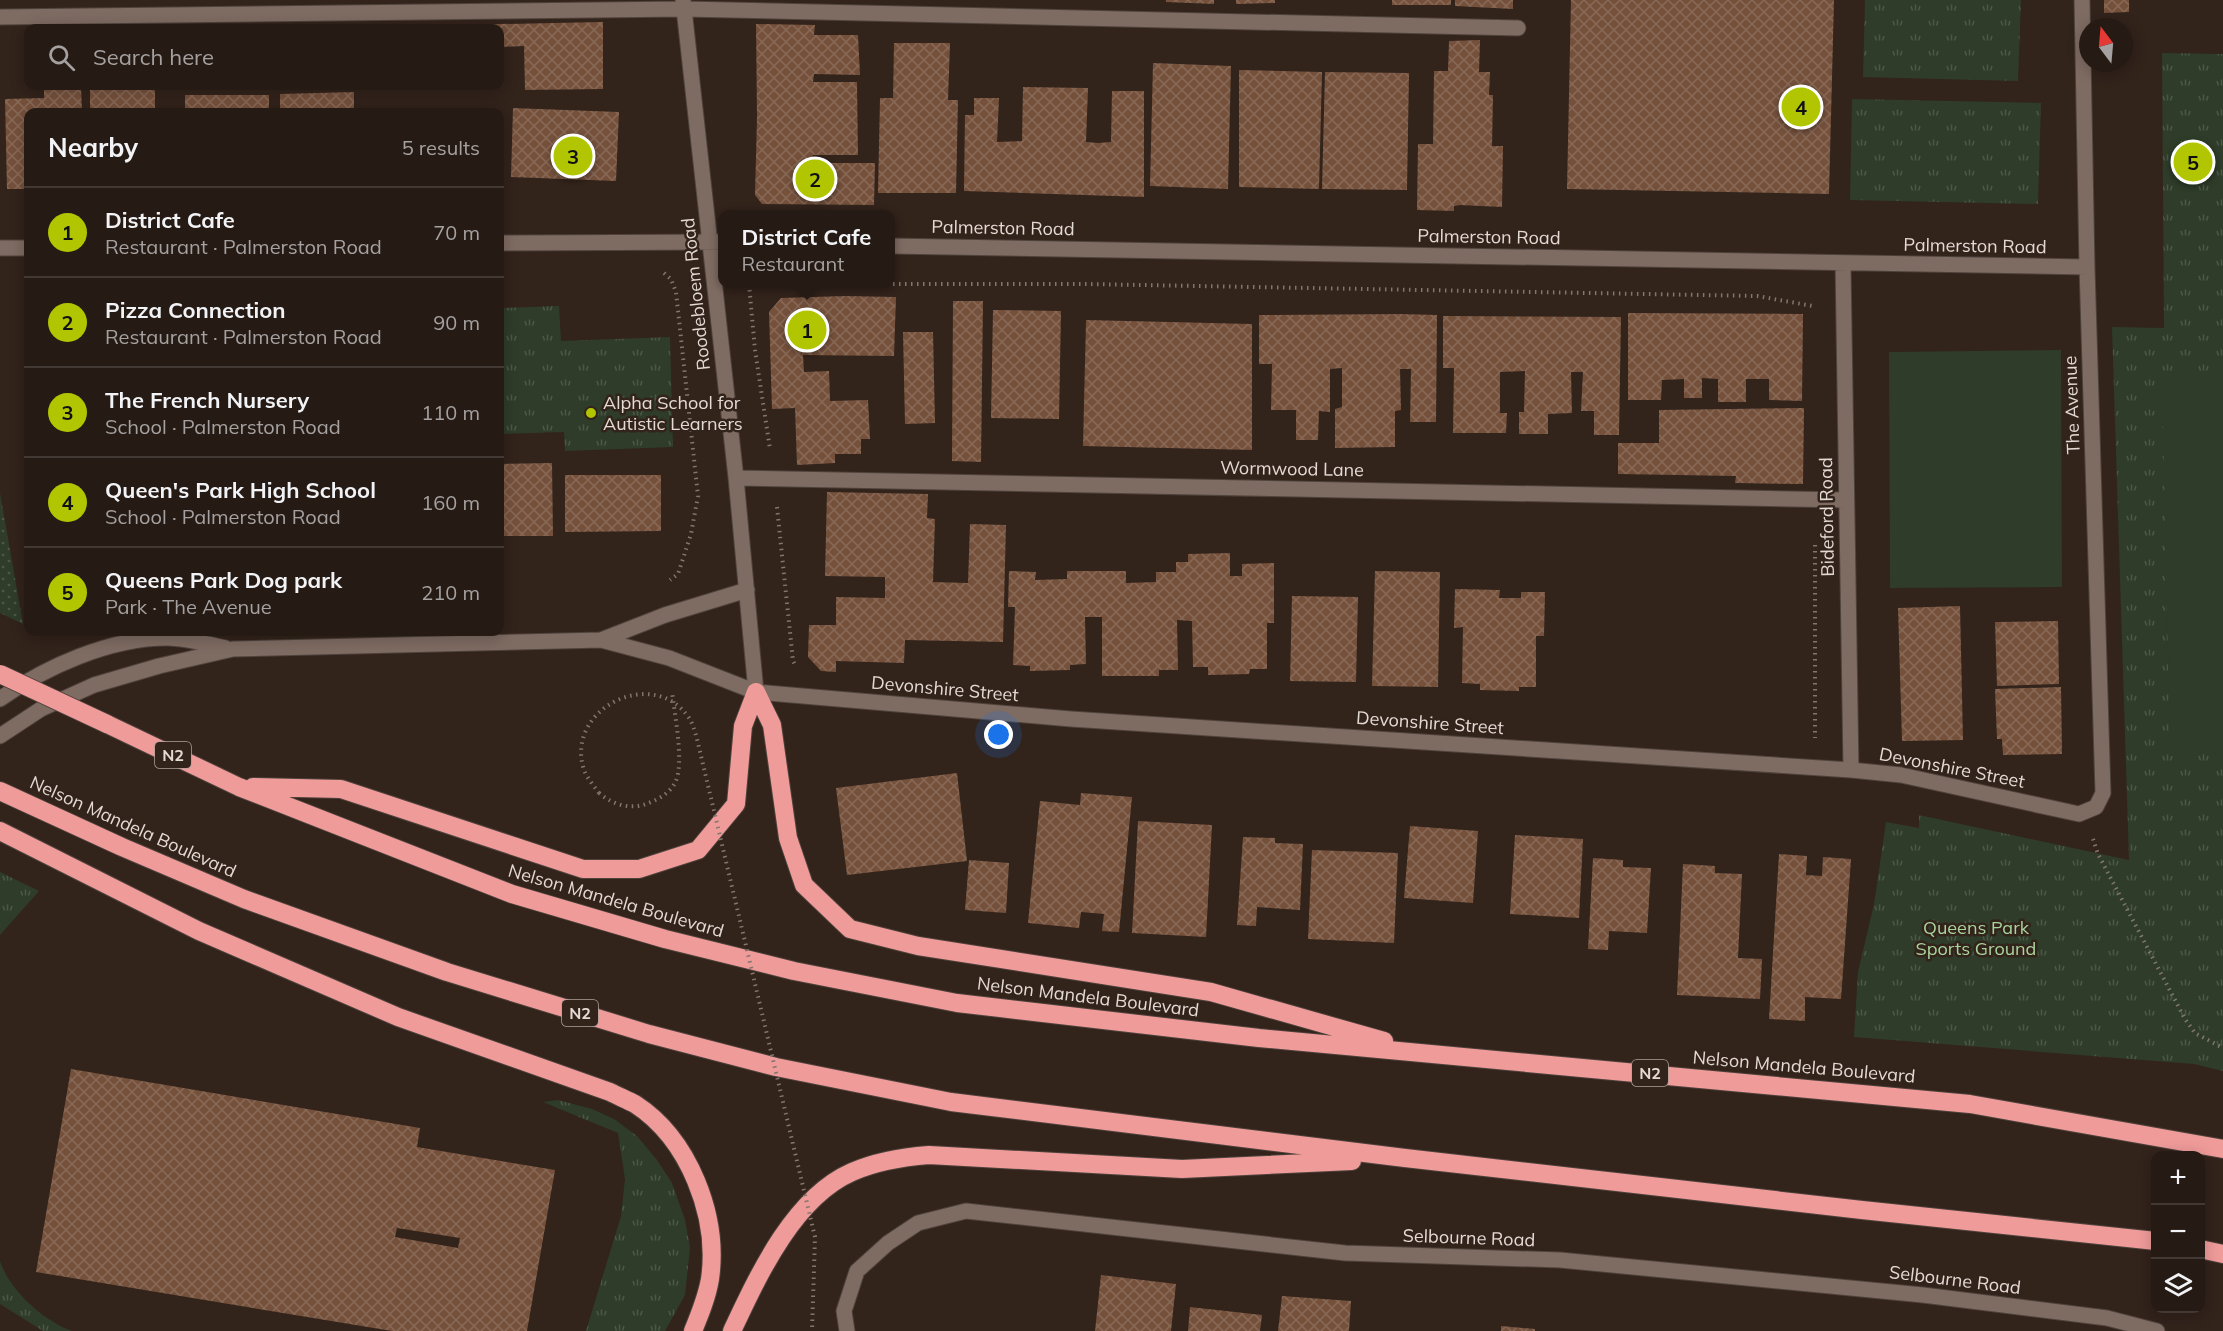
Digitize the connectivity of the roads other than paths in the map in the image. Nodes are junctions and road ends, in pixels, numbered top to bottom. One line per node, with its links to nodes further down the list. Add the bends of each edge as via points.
1 (2082, 0): 12 (street, The Avenue)
2 (683, 4): 3 (street); 4 (street); 5 (street, Roodebloem Road)
3 (0, 17)
4 (1518, 28)
5 (716, 242): 6 (street); 11 (street, Roodebloem Road)
6 (504, 243)
7 (895, 246): 10 (street, Palmerston Road)
8 (0, 248): 9 (street)
9 (24, 248)
10 (1843, 264): 12 (street, Palmerston Road); 15 (street, Bideford Road)
11 (718, 266)
12 (2087, 267): 26 (street, The Avenue, via 2103,784)
13 (720, 288): 14 (street, Roodebloem Road)
14 (736, 477): 15 (street, Wormwood Lane); 16 (street, Roodebloem Road)
15 (1846, 500): 23 (street, Bideford Road)
16 (747, 590): 17 (street); 20 (street, Roodebloem Road)
17 (601, 640): 18 (street); 20 (street, Devonshire Street, via 669,658)
18 (233, 649): 21 (street, via 168,638 140,640 72,659); 22 (street, via 94,685 41,709)
19 (0, 674): 24 (highway, Nelson Mandela Boulevard / N2, bridge)
20 (756, 692): 23 (street, Devonshire Street, via 1071,719); 24 (highway, via 743,726 736,804 698,850 639,869 583,869 341,789); 28 (highway, via 772,725 788,838 804,885 850,930 918,946 1211,992)
21 (0, 699)
22 (0, 736)
23 (1851, 770): 26 (street, Devonshire Street, via 1901,775 2079,814)
24 (239, 787): 28 (highway, Nelson Mandela Boulevard / N2, via 512,894 665,939 794,970 957,1003 1259,1038)
25 (0, 791): 30 (highway, Nelson Mandela Boulevard / N2, via 244,899 447,972 649,1034 776,1067 951,1102)
26 (2096, 807)
27 (0, 831): 34 (highway, via 220,940 398,1017 634,1104 670,1137 683,1155 707,1214 712,1247 710,1280)
28 (1425, 1052): 29 (highway, Nelson Mandela Boulevard / N2, via 1970,1104)
29 (2223, 1149)
30 (1405, 1158): 31 (highway, Nelson Mandela Boulevard / N2); 35 (highway, via 1182,1169 929,1155 890,1160 850,1172 807,1205 757,1278)
31 (2151, 1240)
32 (2205, 1250): 33 (highway)
33 (2223, 1254)
34 (693, 1331)
35 (732, 1331)
36 (847, 1331): 37 (street, Selbourne Road, via 844,1311 857,1271 918,1223 966,1211 1345,1253 1560,1260 1911,1294 2108,1318)
37 (2157, 1331)

